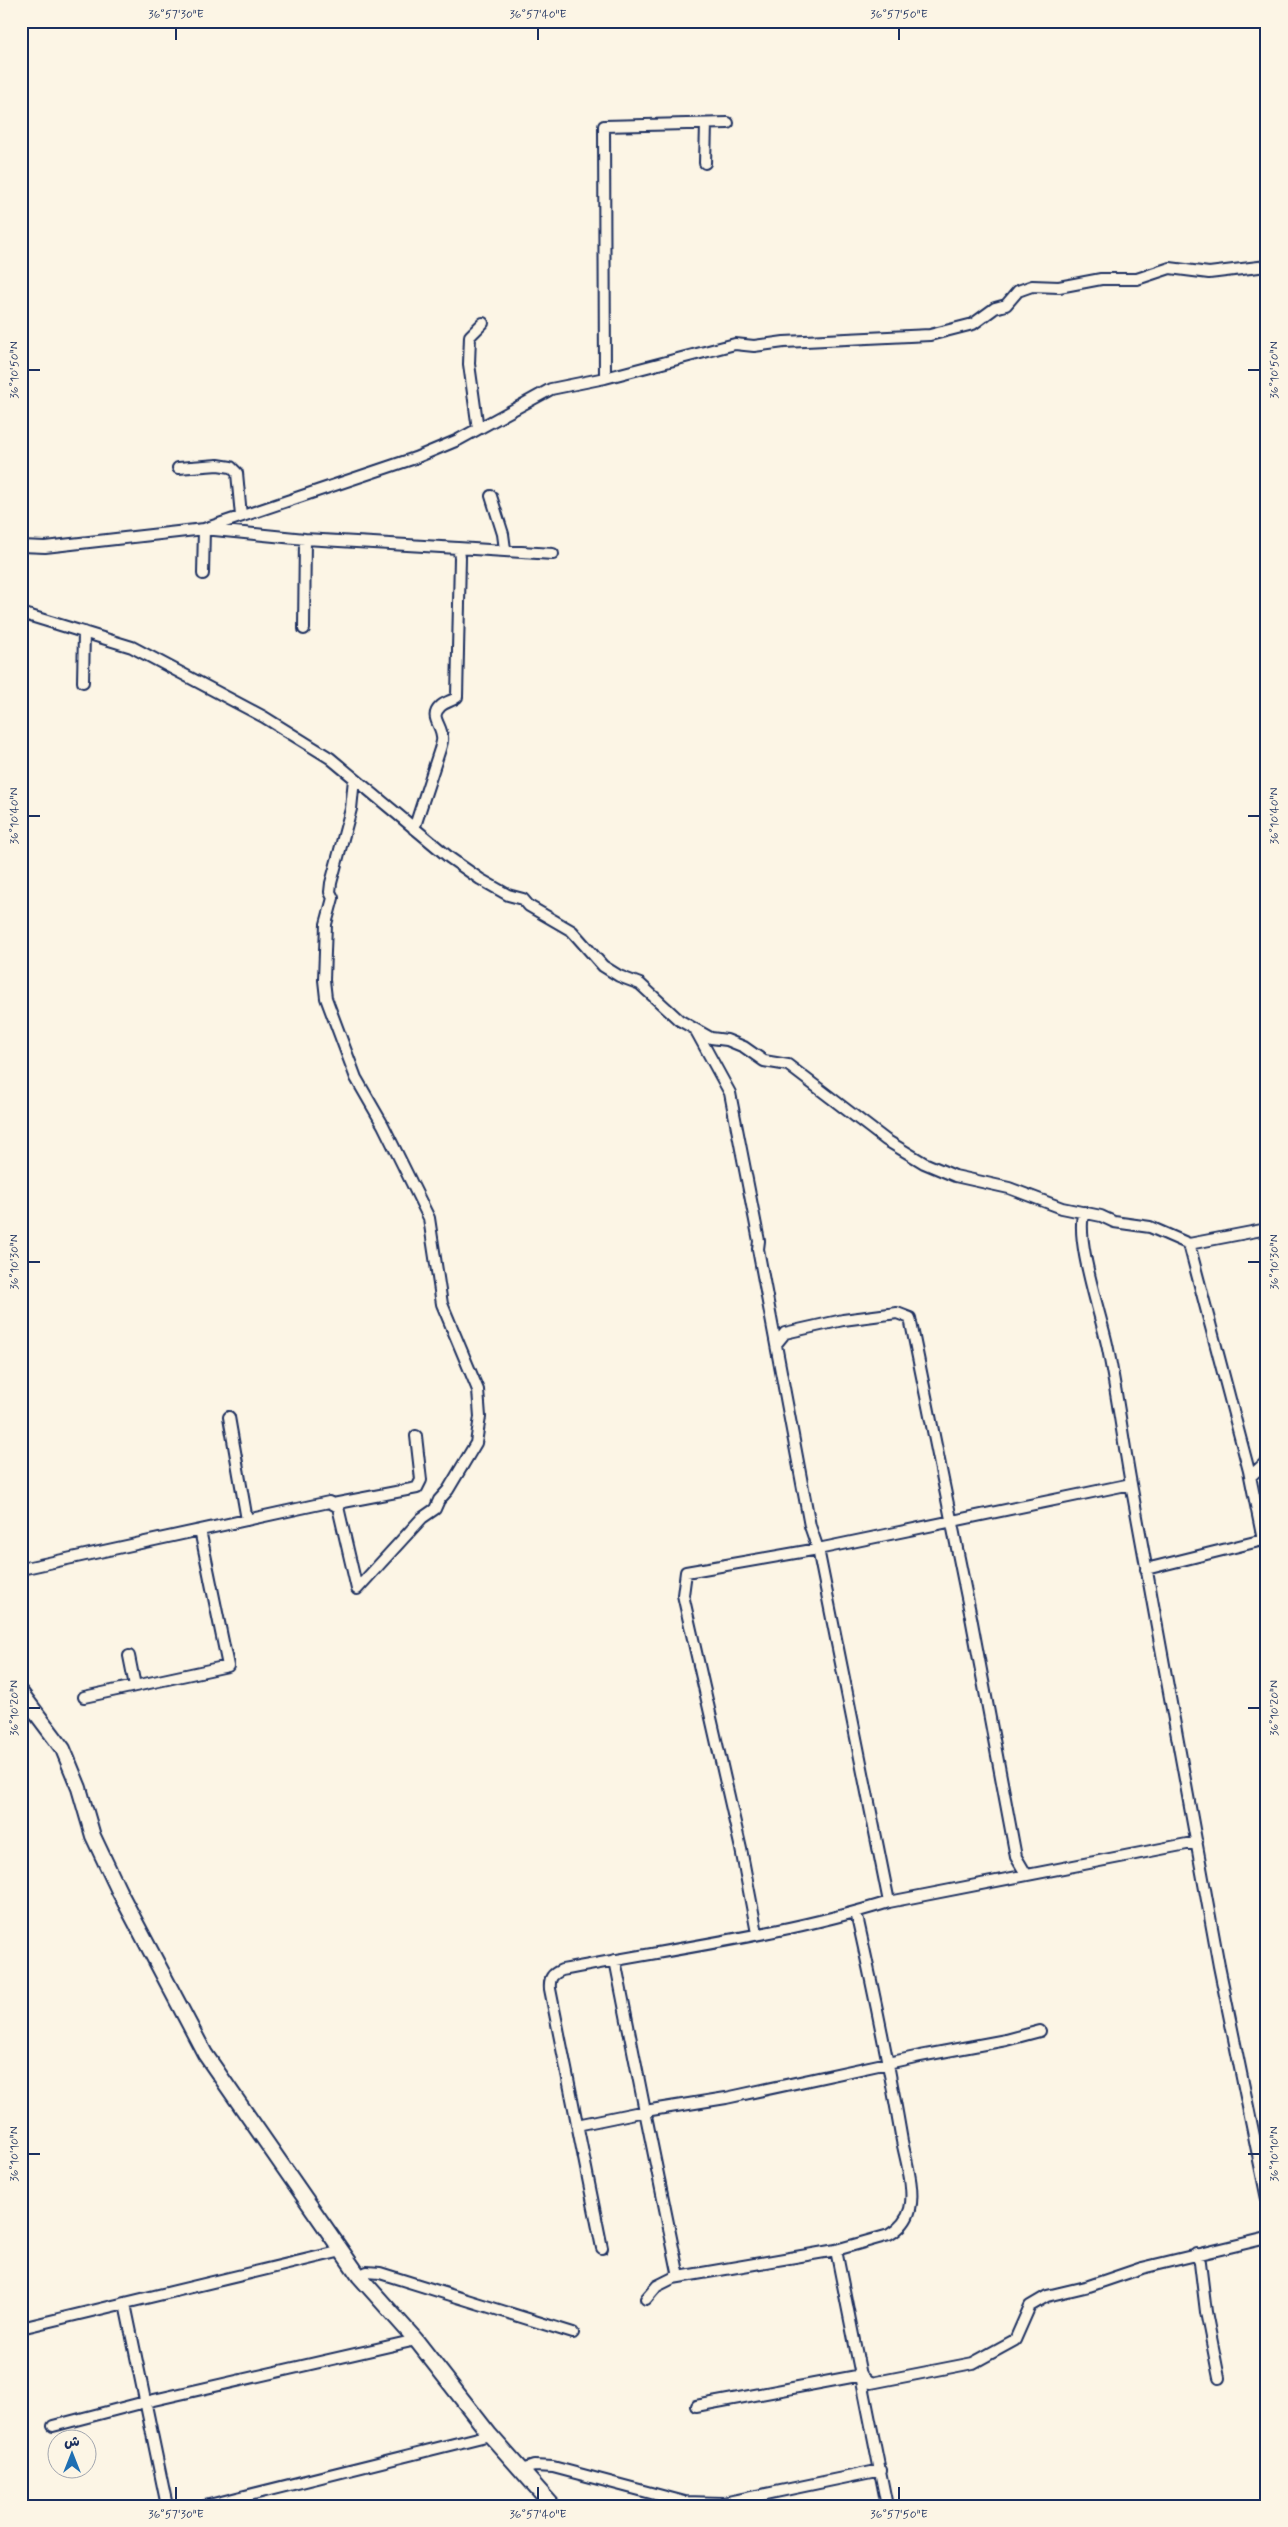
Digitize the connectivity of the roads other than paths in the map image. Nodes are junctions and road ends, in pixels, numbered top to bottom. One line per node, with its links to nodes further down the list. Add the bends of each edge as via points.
1 (728, 123): 2 (street)
2 (706, 124): 3 (street); 6 (street, via 604,126)
3 (705, 163)
4 (1267, 266): 6 (street, via 1209,273 1170,268 1137,279 1101,278 1059,287 1032,286 1018,291 1006,305 995,308 973,324 930,335 754,346 735,344)
5 (483, 322): 7 (street, via 470,336 469,364)
6 (605, 378): 7 (street, via 551,389)
7 (478, 430): 10 (street, via 415,458)
8 (178, 468): 10 (street, via 231,467 237,472)
9 (491, 496): 15 (street, via 503,534)
10 (241, 516): 11 (street)
11 (204, 529): 12 (street); 13 (street, via 45,547); 17 (street)
12 (306, 539): 14 (street); 19 (street)
13 (21, 546)
14 (458, 548): 15 (street); 23 (street, via 457,697 436,711 435,720 442,737 440,749)
15 (504, 550): 16 (street)
16 (553, 554)
17 (203, 574)
18 (21, 612): 20 (street)
19 (304, 629)
20 (84, 632): 21 (street); 22 (street, via 132,647 165,663 330,758)
21 (83, 682)
22 (354, 779): 23 (street); 34 (street, via 351,809 331,883 333,898 326,924 326,998 356,1078 429,1218 442,1304 478,1390 480,1417 476,1443 435,1509 422,1518 357,1589 338,1507)
23 (414, 829): 24 (street, via 480,879 508,895 523,899 529,906 572,930 603,966 640,984 679,1020)
24 (695, 1030): 25 (street, via 710,1038 744,1047 764,1061 788,1065 886,1140 924,1163 955,1176 1009,1188 1062,1208); 28 (street, via 730,1093)
25 (1084, 1212): 27 (street, via 1114,1222 1150,1227); 33 (street, via 1081,1221 1085,1252 1108,1349)
26 (1267, 1229): 27 (street)
27 (1189, 1244): 32 (street)
28 (776, 1344): 36 (street, via 785,1333 835,1322 897,1313 910,1318); 39 (street, via 810,1526)
29 (229, 1417): 35 (street)
30 (416, 1436): 34 (street, via 421,1480 417,1488)
31 (1267, 1461): 32 (street)
32 (1251, 1476): 38 (street)
33 (1131, 1484): 36 (street); 41 (street)
34 (333, 1504): 35 (street, via 328,1502)
35 (247, 1520): 37 (street)
36 (952, 1522): 39 (street); 47 (street, via 1016,1856)
37 (200, 1530): 40 (street); 43 (street, via 228,1666)
38 (1265, 1543): 41 (street)
39 (818, 1549): 48 (street); 50 (street, via 686,1572 683,1582 683,1595)
40 (21, 1569)
41 (1146, 1569): 46 (street)
42 (129, 1656): 43 (street)
43 (135, 1686): 45 (street)
44 (21, 1693): 60 (street, via 63,1749 97,1843 119,1891 205,2054)
45 (84, 1697)
46 (1198, 1842): 47 (street); 56 (street, via 1219,1966)
47 (1026, 1874): 48 (street)
48 (888, 1902): 49 (street)
49 (856, 1912): 50 (street); 53 (street)
50 (757, 1933): 51 (street)
51 (615, 1960): 54 (street); 55 (street, via 562,1970 549,1980)
52 (1040, 2031): 53 (street)
53 (889, 2063): 54 (street, via 726,2098); 59 (street, via 910,2190 910,2208 897,2231)
54 (645, 2111): 55 (street); 63 (street)
55 (577, 2125): 58 (street)
56 (1267, 2199)
57 (1267, 2238): 61 (street)
58 (602, 2248)
59 (836, 2250): 63 (street); 69 (street)
60 (342, 2251): 62 (street); 65 (street)
61 (1196, 2254): 69 (street, via 1047,2296 1030,2306 1015,2340 973,2363 871,2383); 70 (street)
62 (359, 2276): 67 (street, via 367,2272 380,2273); 68 (street)
63 (679, 2277): 64 (street, via 657,2286)
64 (646, 2299)
65 (125, 2304): 66 (street); 71 (street)
66 (21, 2328)
67 (573, 2333)
68 (416, 2340): 71 (street); 74 (street)
69 (862, 2375): 72 (street); 76 (street)
70 (1219, 2378)
71 (146, 2402): 73 (street); 77 (street)
72 (696, 2406)
73 (53, 2426)
74 (490, 2435): 75 (street); 78 (street)
75 (522, 2470): 76 (street, via 534,2466 553,2467 703,2504 732,2502); 79 (street)
76 (881, 2470): 80 (street)
77 (167, 2506)
78 (205, 2506)
79 (554, 2506)
80 (887, 2506)

